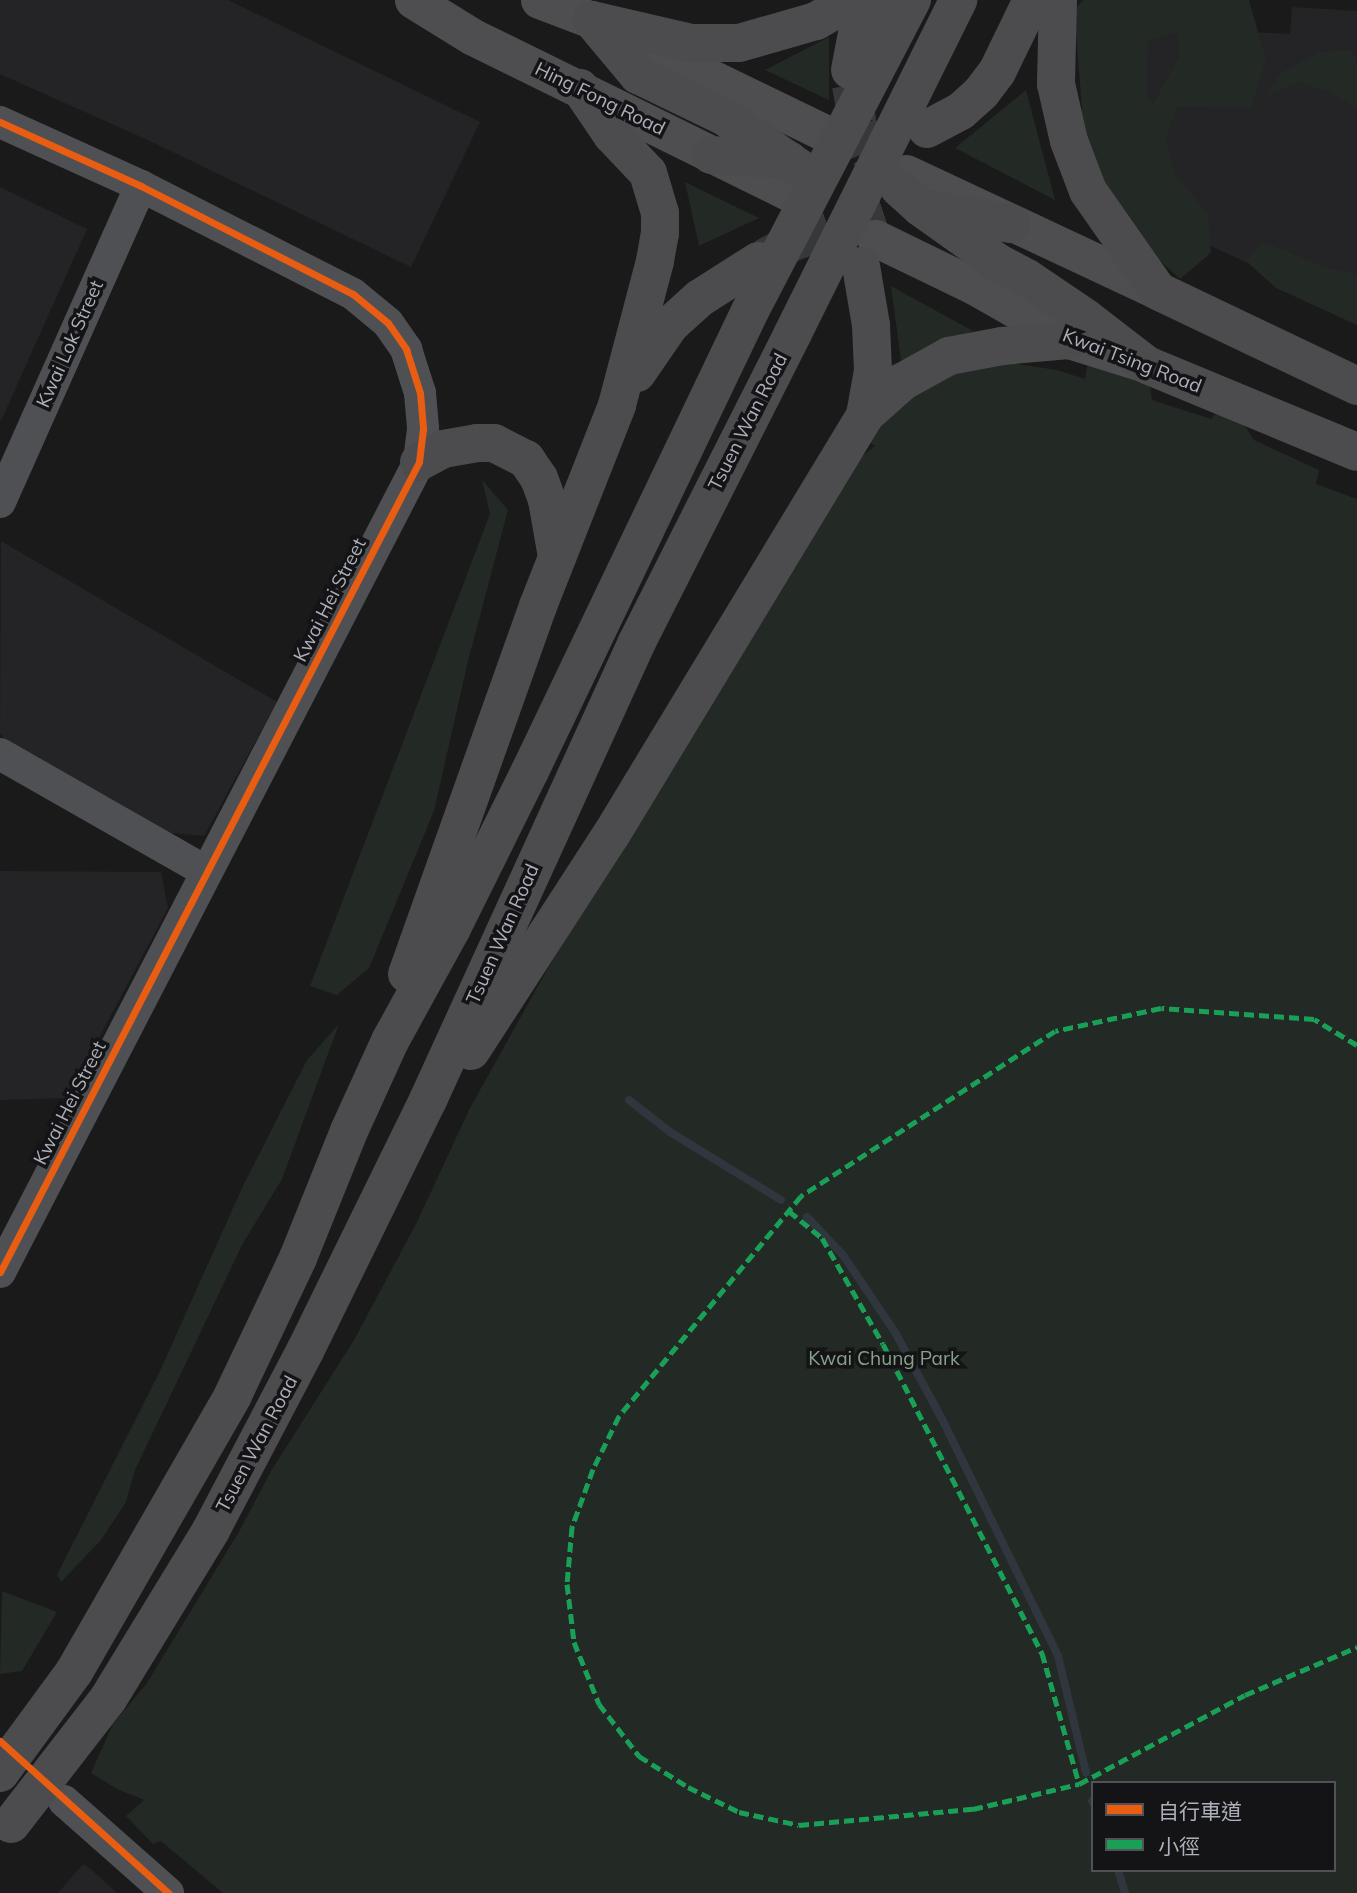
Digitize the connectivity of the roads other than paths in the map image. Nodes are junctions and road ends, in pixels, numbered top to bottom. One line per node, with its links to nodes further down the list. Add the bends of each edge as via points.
1 (413, 0): 11 (main road, Hing Fong Road, via 474,37)
2 (539, 0): 9 (main road)
3 (852, 0): 9 (main road, via 816,22 739,43 691,43)
4 (871, 0): 10 (main road, via 858,28)
5 (912, 0): 31 (main road, bridge, via 770,270 452,930)
6 (958, 0): 32 (main road, Tsuen Wan Road, bridge, via 637,642)
7 (1032, 0): 13 (main road, via 997,72 981,93 961,111)
8 (1058, 0): 19 (main road, via 1056,84 1069,141 1088,191)
9 (592, 20): 14 (main road, via 638,75 710,109 802,162)
10 (850, 70)
11 (580, 88): 14 (main road, Hing Fong Road); 23 (main road, via 612,135 648,173 660,213 655,261)
12 (0, 122): 15 (street, Kwai Hei Street)
13 (927, 130)
14 (711, 155)
15 (141, 186): 26 (street, Kwai Hei Street, via 353,294 388,323 406,349 420,393 423,429); 27 (street, Kwai Lok Street)
16 (891, 214): 17 (main road); 20 (main road, Kwai Tsing Road, via 972,285); 21 (main road, via 1027,278); 24 (main road, via 871,325)
17 (1011, 224): 19 (main road)
18 (758, 261): 23 (main road, via 699,298 670,324)
19 (1158, 291): 22 (main road)
20 (1069, 340): 21 (main road, Kwai Tsing Road); 24 (main road, via 948,356 902,382)
21 (1147, 365): 25 (main road, Kwai Tsing Road)
22 (1357, 386)
23 (617, 405): 28 (main road)
24 (865, 415): 32 (main road, via 540,947 470,1052)
25 (1357, 452)
26 (419, 462): 28 (main road, via 443,449 477,443 494,443 526,459 547,500); 30 (street, Kwai Hei Street)
27 (0, 502)
28 (557, 556): 31 (main road, via 425,918)
29 (0, 754): 30 (street)
30 (207, 872): 33 (street, Kwai Hei Street)
31 (390, 1041): 34 (main road, bridge, via 298,1258 233,1395 74,1672)
32 (428, 1100): 36 (main road, Tsuen Wan Road, bridge, via 218,1519 108,1699)
33 (0, 1272)
34 (0, 1773)
35 (65, 1801): 37 (street)
36 (6, 1831)
37 (168, 1893)

